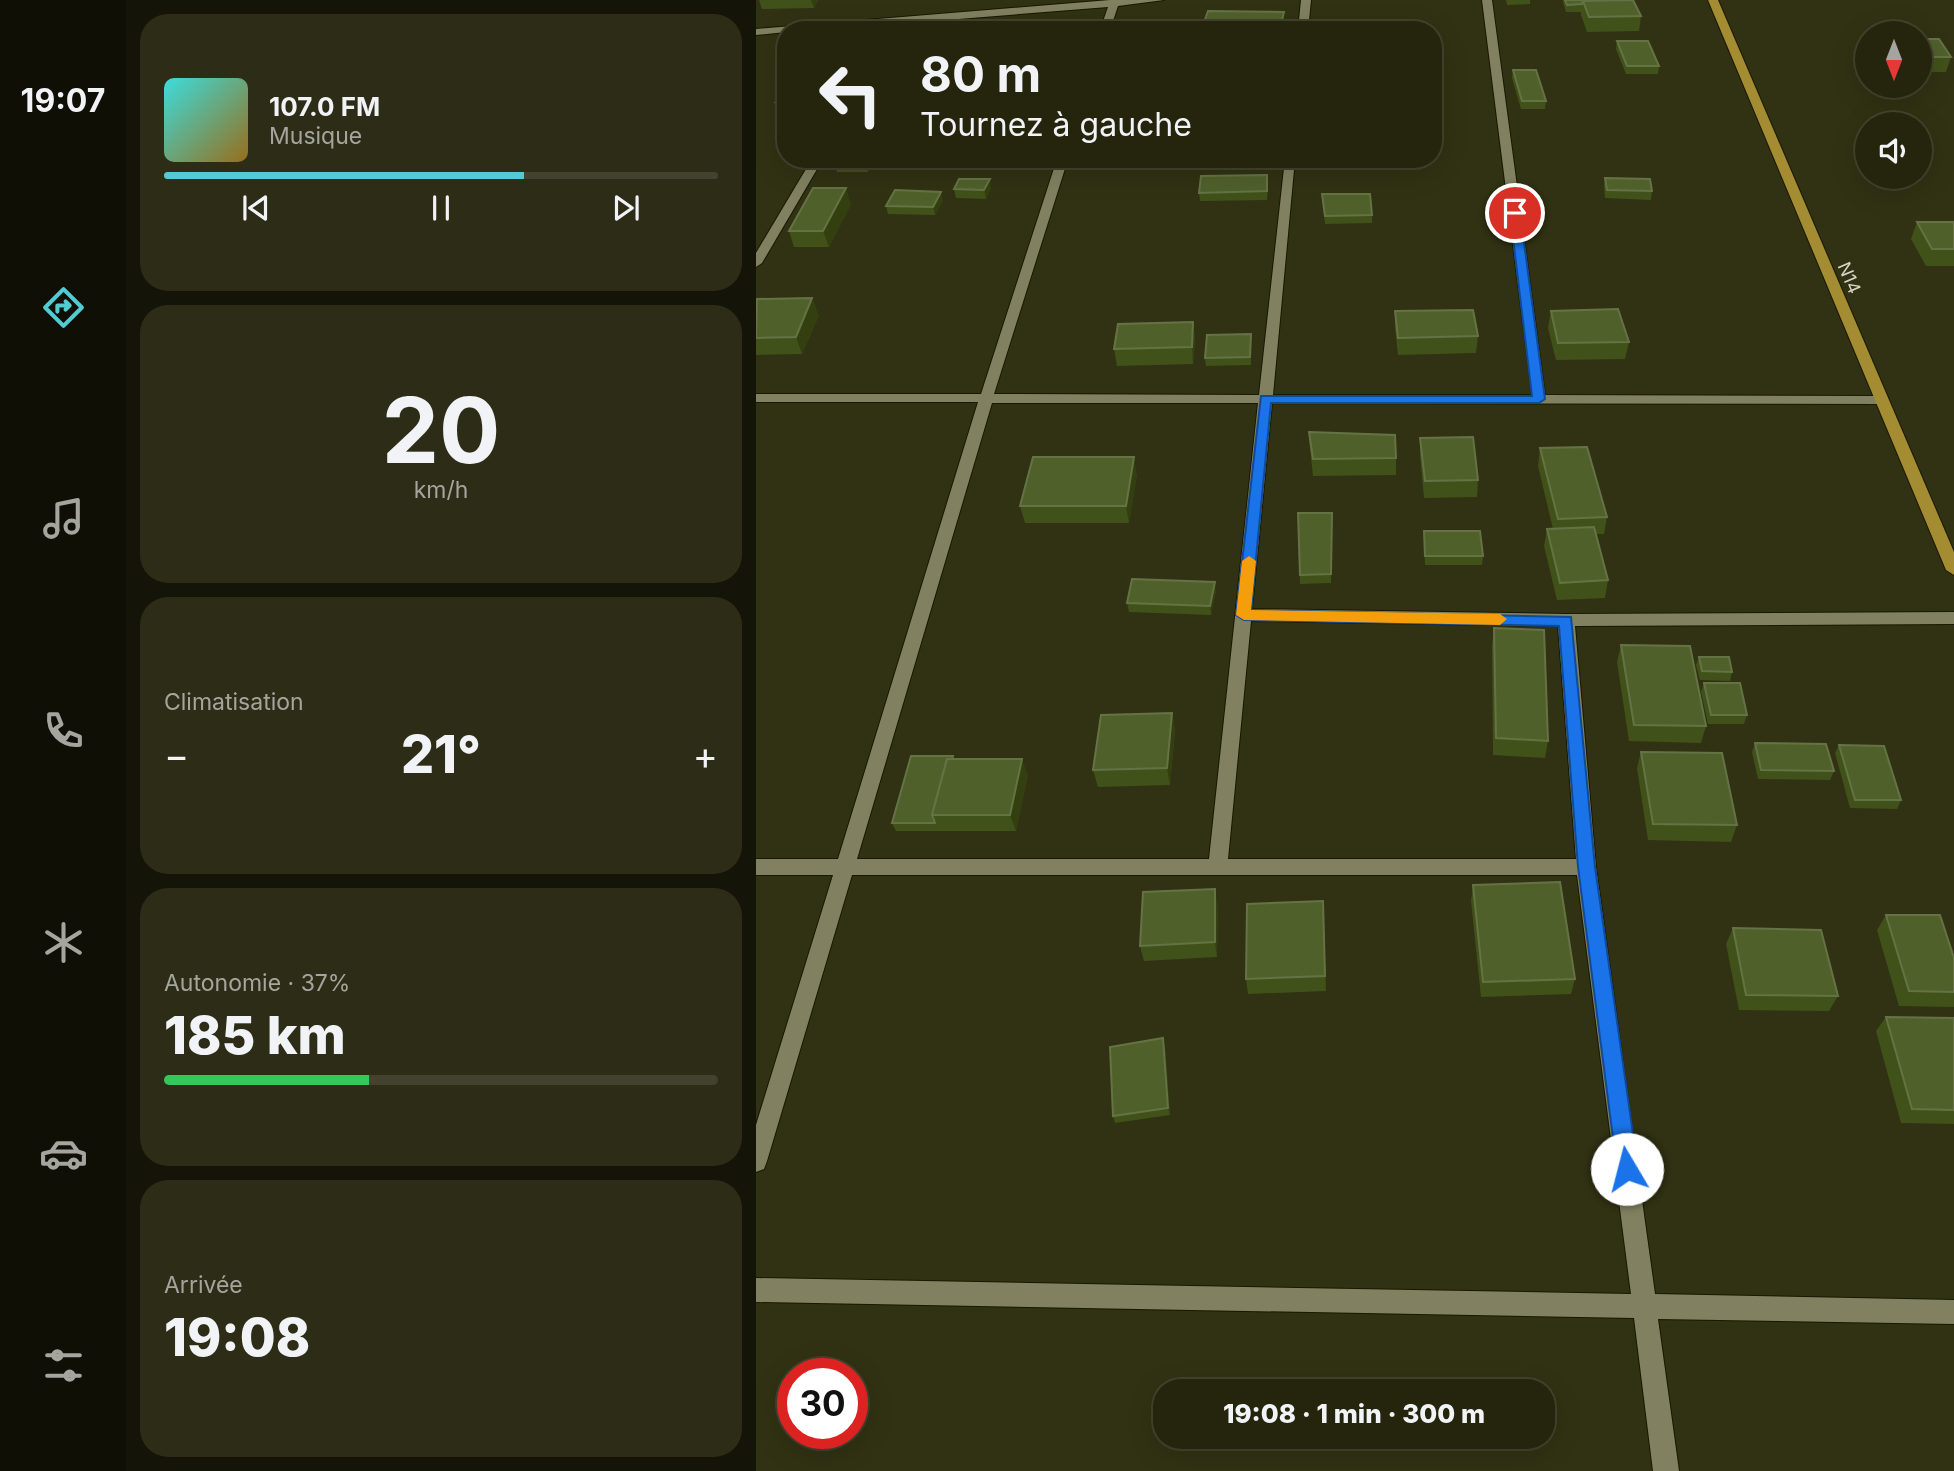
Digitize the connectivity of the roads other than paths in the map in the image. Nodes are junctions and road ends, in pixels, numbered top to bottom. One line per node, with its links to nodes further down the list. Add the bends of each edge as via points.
1 (1159, 0): 5 (street)
2 (1306, 0): 8 (street)
3 (1488, 0): 18 (street)
4 (1713, 0): 19 (main road, N14)
5 (1114, 2): 6 (street); 7 (street)
6 (936, 21)
7 (1108, 21)
8 (1304, 21)
9 (777, 31): 10 (street)
10 (756, 32)
11 (813, 168): 14 (street)
12 (1060, 168): 16 (street)
13 (1289, 168): 17 (street)
14 (756, 263)
15 (756, 398): 16 (street)
16 (986, 399): 17 (street); 25 (street)
17 (1265, 399): 18 (street); 21 (street)
18 (1539, 399): 19 (street)
19 (1882, 400): 20 (main road, N14)
20 (1954, 570)
21 (1244, 615): 23 (street); 26 (street)
22 (1954, 618): 23 (street)
23 (1566, 621): 27 (street)
24 (756, 867): 25 (street)
25 (844, 867): 26 (street); 28 (street)
26 (1218, 867): 27 (street)
27 (1586, 867): 30 (street)
28 (756, 1161)
29 (756, 1290): 30 (street)
30 (1646, 1306): 31 (street); 32 (street)
31 (1954, 1312)
32 (1666, 1471)

